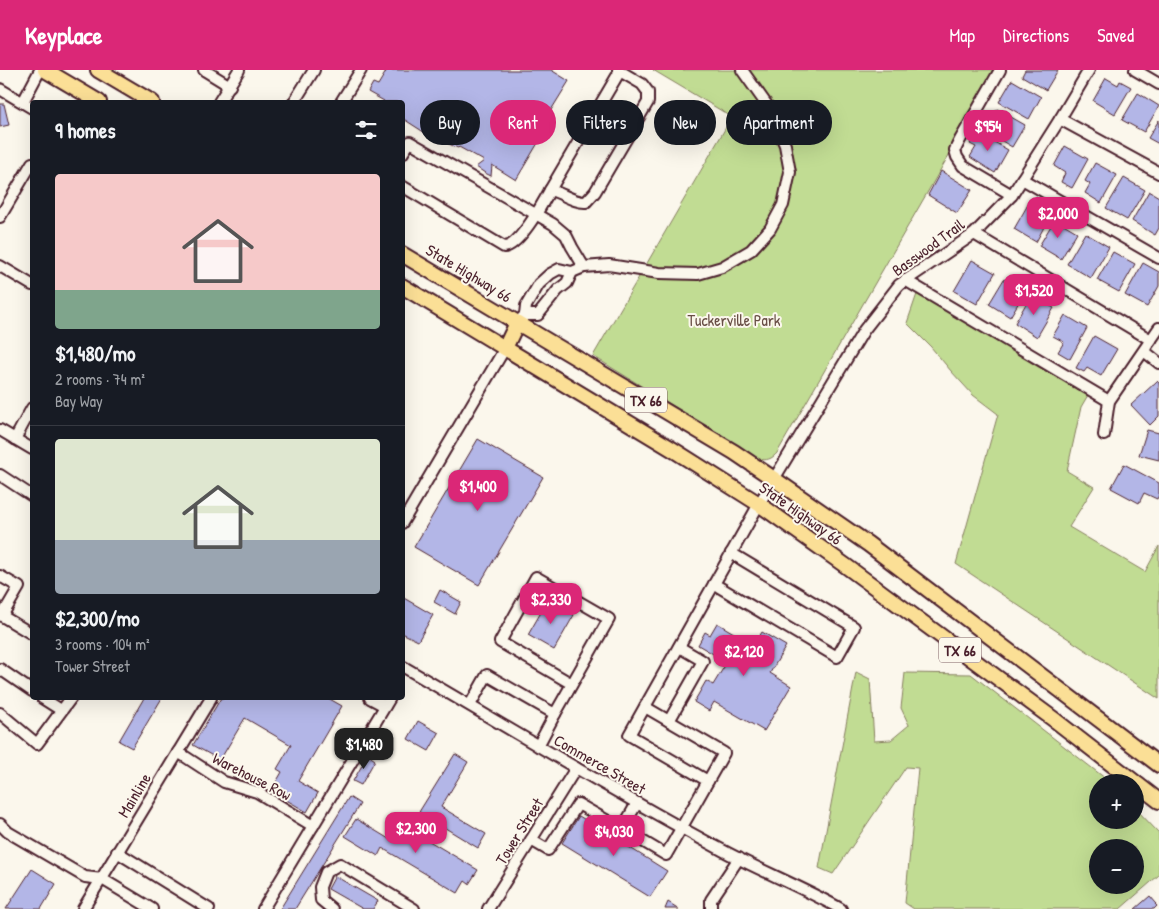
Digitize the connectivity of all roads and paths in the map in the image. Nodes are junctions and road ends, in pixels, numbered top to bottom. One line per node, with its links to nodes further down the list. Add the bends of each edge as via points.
1 (40, 70): 21 (street)
2 (45, 70): 16 (main road)
3 (98, 70): 17 (main road)
4 (204, 70): 14 (street)
5 (239, 70): 14 (street)
6 (314, 70): 19 (street)
7 (361, 70): 20 (street)
8 (619, 70): 29 (street); 29 (street, via 642,84 648,92 648,102 586,202)
9 (742, 70): 37 (street, via 769,108 785,145 790,172 783,206 770,229 751,250 722,268 698,274 659,273 609,265)
10 (1000, 70): 30 (street, via 955,150 963,166)
11 (1089, 70): 23 (street, Basswood Trail)
12 (1135, 70): 13 (street)
13 (1159, 84)
14 (230, 86): 18 (street)
15 (0, 89): 21 (street)
16 (96, 100)
17 (149, 100)
18 (220, 100)
19 (295, 100)
20 (344, 100)
21 (23, 102): 22 (street)
22 (30, 107)
23 (1060, 119): 26 (street); 27 (street, Basswood Trail)
24 (406, 139): 31 (street)
25 (30, 166): 32 (street)
26 (1159, 173)
27 (1022, 179): 30 (street, Basswood Trail); 35 (street)
28 (405, 188): 31 (street, via 504,247 516,241)
29 (550, 190): 31 (street)
30 (1012, 195): 33 (street, Basswood Trail)
31 (537, 215): 37 (street, via 566,235)
32 (0, 217)
33 (974, 234): 39 (street, Basswood Trail); 44 (street)
34 (405, 256): 42 (main road, State Highway 66 / TX 66)
35 (1159, 258)
36 (0, 266): 40 (street)
37 (584, 267): 38 (street)
38 (572, 272): 42 (street, via 567,284 538,315); 42 (street, via 559,269 539,284)
39 (905, 280): 48 (street); 55 (street, Basswood Trail, via 864,330)
40 (30, 284)
41 (405, 288): 45 (main road, State Highway 66 / TX 66)
42 (521, 319): 45 (main road); 55 (main road, State Highway 66 / TX 66)
43 (1159, 328): 44 (street)
44 (1151, 340): 46 (street)
45 (505, 348): 57 (main road, State Highway 66 / TX 66); 58 (street)
46 (1144, 350): 47 (street); 48 (street)
47 (1159, 363)
48 (1109, 401): 51 (street)
49 (30, 412): 52 (street)
50 (0, 430): 52 (street)
51 (1104, 435)
52 (15, 439): 53 (street)
53 (30, 448)
54 (0, 476): 56 (street)
55 (774, 479): 57 (street, Basswood Trail); 80 (main road, State Highway 66 / TX 66, via 868,544)
56 (30, 495)
57 (759, 504): 59 (street, Basswood Trail); 83 (main road, State Highway 66 / TX 66, via 862,577)
58 (405, 518)
59 (731, 553): 61 (street, Basswood Trail); 61 (street, via 854,627 837,657)
60 (0, 576): 62 (street, via 18,587 2,616)
61 (714, 584): 63 (street, Basswood Trail)
62 (30, 633)
63 (679, 647): 73 (street, Basswood Trail); 77 (street, via 703,661)
64 (0, 669): 67 (street)
65 (405, 672): 72 (street, Commerce Street)
66 (572, 684): 66 (street, via 609,619 536,577 500,642); 76 (street)
67 (30, 690)
68 (45, 700): 74 (street)
69 (69, 700): 74 (street)
70 (210, 700): 79 (street, Mainline)
71 (388, 702): 86 (street)
72 (470, 705): 76 (street, via 487,675); 78 (street, Commerce Street)
73 (645, 707): 77 (street); 82 (street, Basswood Trail, via 629,735)
74 (62, 710): 75 (street, via 37,744)
75 (0, 713)
76 (555, 714): 78 (street)
77 (669, 721): 82 (street, via 724,753)
78 (538, 746): 81 (street, Commerce Street)
79 (178, 752): 86 (street, Warehouse Row, via 224,782 257,792); 90 (street, Mainline)
80 (1159, 765)
81 (576, 768): 84 (street, Commerce Street); 89 (street, Tower Street)
82 (708, 781): 87 (street)
83 (1159, 801)
84 (637, 803): 87 (street, Commerce Street); 88 (street)
85 (0, 824): 92 (street, via 8,832 85,876)
86 (313, 826): 96 (street)
87 (682, 828): 88 (street, via 666,855); 91 (street, Commerce Street)
88 (622, 830): 89 (street, via 578,804 548,850)
89 (531, 840): 99 (street, Tower Street)
90 (117, 852): 92 (street, Mainline); 95 (street)
91 (739, 858): 100 (street, via 711,900); 101 (street, Commerce Street)
92 (102, 879): 93 (street, Mainline); 94 (street)
93 (83, 909)
94 (152, 909)
95 (210, 909)
96 (263, 909)
97 (332, 909): 98 (street, via 321,900 320,887 326,872 340,864)
98 (414, 909)
99 (488, 909)
100 (711, 909)
101 (841, 909)

